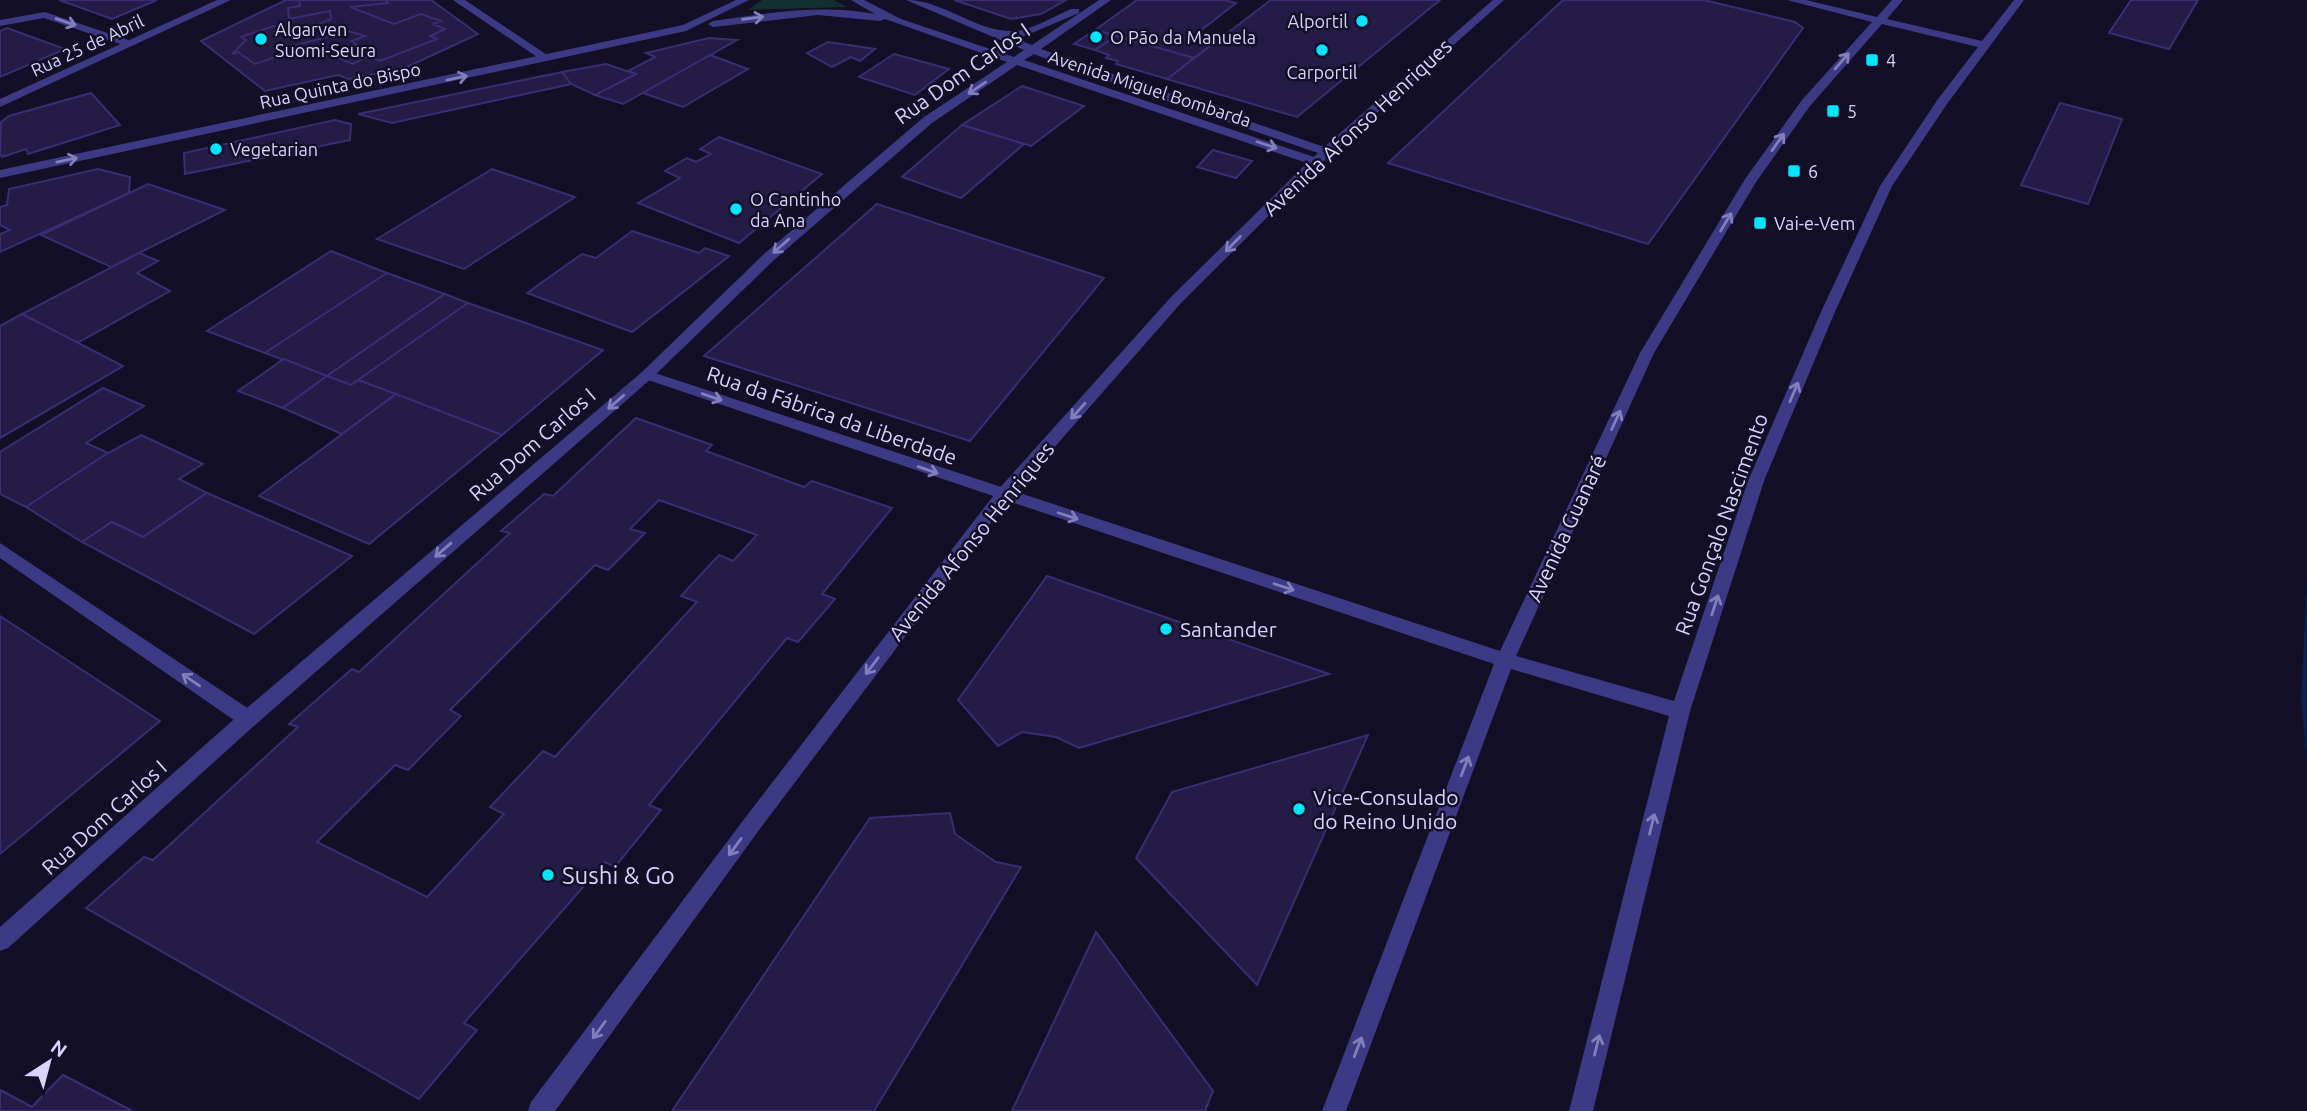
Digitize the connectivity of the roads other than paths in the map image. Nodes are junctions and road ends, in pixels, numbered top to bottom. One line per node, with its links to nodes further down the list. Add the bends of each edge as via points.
1 (226, 0): 17 (street, Rua 25 de Abril)
2 (458, 0): 20 (street)
3 (744, 0): 15 (street, Rua Quinta do Bispo)
4 (856, 0): 13 (street, Avenida Miguel Bombarda)
5 (911, 0): 16 (street, Avenida Miguel Bombarda)
6 (1093, 0): 16 (street, Rua Dom Carlos I, via 1018,35)
7 (1106, 0): 19 (street, Rua Dom Carlos I)
8 (1499, 0): 23 (street, Avenida Afonso Henriques)
9 (1792, 0): 12 (street)
10 (1898, 0): 12 (street, Avenida Guanaré)
11 (2018, 0): 18 (street, Rua Gonçalo Nascimento)
12 (1877, 20): 18 (street); 28 (street, Avenida Guanaré, one-way to 12, via 1647,353 1750,182 1806,103)
13 (897, 21): 15 (street, Rua Quinta do Bispo, one-way to 13, via 800,14 846,13); 21 (street, Avenida Miguel Bombarda)
14 (0, 23): 17 (street, one-way to 17, via 44,15)
15 (686, 28): 20 (street, Rua Quinta do Bispo)
16 (984, 29): 19 (street, Avenida Miguel Bombarda)
17 (130, 44): 22 (street, Rua 25 de Abril)
18 (1985, 45): 29 (street, Rua Gonçalo Nascimento, one-way to 18, via 1756,481 1827,314 1886,186)
19 (1032, 49): 21 (street, Rua Dom Carlos I); 23 (street, Avenida Miguel Bombarda)
20 (547, 60): 24 (street, Rua Quinta do Bispo, one-way to 20)
21 (1015, 61): 23 (street, Avenida Miguel Bombarda, one-way to 23); 25 (street, Rua Dom Carlos I, one-way to 25, via 917,130 769,257)
22 (0, 103)
23 (1321, 157): 26 (street, Avenida Afonso Henriques, one-way to 26, via 1176,300)
24 (0, 174)
25 (647, 375): 26 (street, Rua da Fábrica da Liberdade, one-way to 26); 30 (street, Rua Dom Carlos I, one-way to 30)
26 (1003, 495): 28 (street, Rua da Fábrica da Liberdade, one-way to 28); 32 (street, Avenida Afonso Henriques, one-way to 32)
27 (2, 552): 30 (street, one-way to 27)
28 (1505, 660): 29 (street, Rua da Fábrica da Liberdade); 33 (street, Avenida Guanaré, one-way to 28)
29 (1680, 710): 34 (street, Rua Gonçalo Nascimento, one-way to 29)
30 (248, 719): 31 (street, Rua Dom Carlos I)
31 (0, 941)
32 (540, 1111)
33 (1334, 1111)
34 (1581, 1111)

